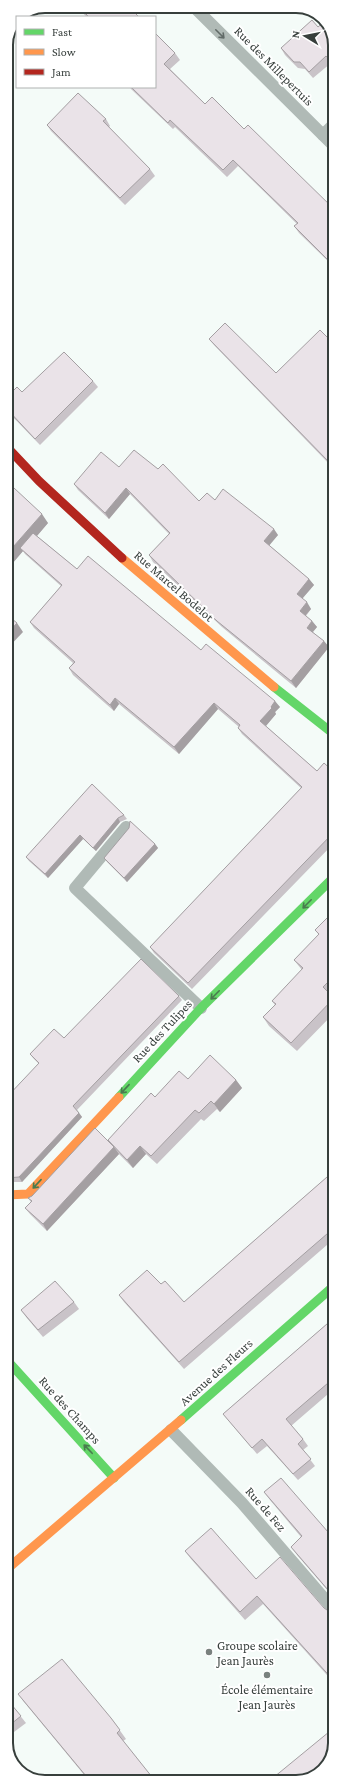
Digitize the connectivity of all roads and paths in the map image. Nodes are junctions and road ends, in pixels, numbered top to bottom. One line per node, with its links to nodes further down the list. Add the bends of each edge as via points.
1 (200, 13): 3 (lane, Rue des Millepertuis, one-way to 3)
2 (328, 129): 3 (lane)
3 (323, 134): 4 (lane, Rue des Millepertuis)
4 (328, 139)
5 (13, 455): 6 (street, Rue Marcel Bodelot, via 160,592)
6 (328, 729)
7 (126, 827): 9 (lane, via 75,888)
8 (328, 883): 9 (street, Rue des Tulipes, one-way to 9)
9 (201, 1008): 10 (street, Rue des Tulipes, one-way to 10, via 28,1194)
10 (13, 1195)
11 (328, 1291): 13 (street, Avenue des Fleurs)
12 (13, 1367): 14 (street, Rue des Champs, one-way to 12)
13 (171, 1430): 14 (street, Avenue des Fleurs); 16 (lane, Rue de Fez, via 242,1503)
14 (114, 1478): 15 (street, Avenue des Fleurs)
15 (13, 1564)
16 (328, 1603)

